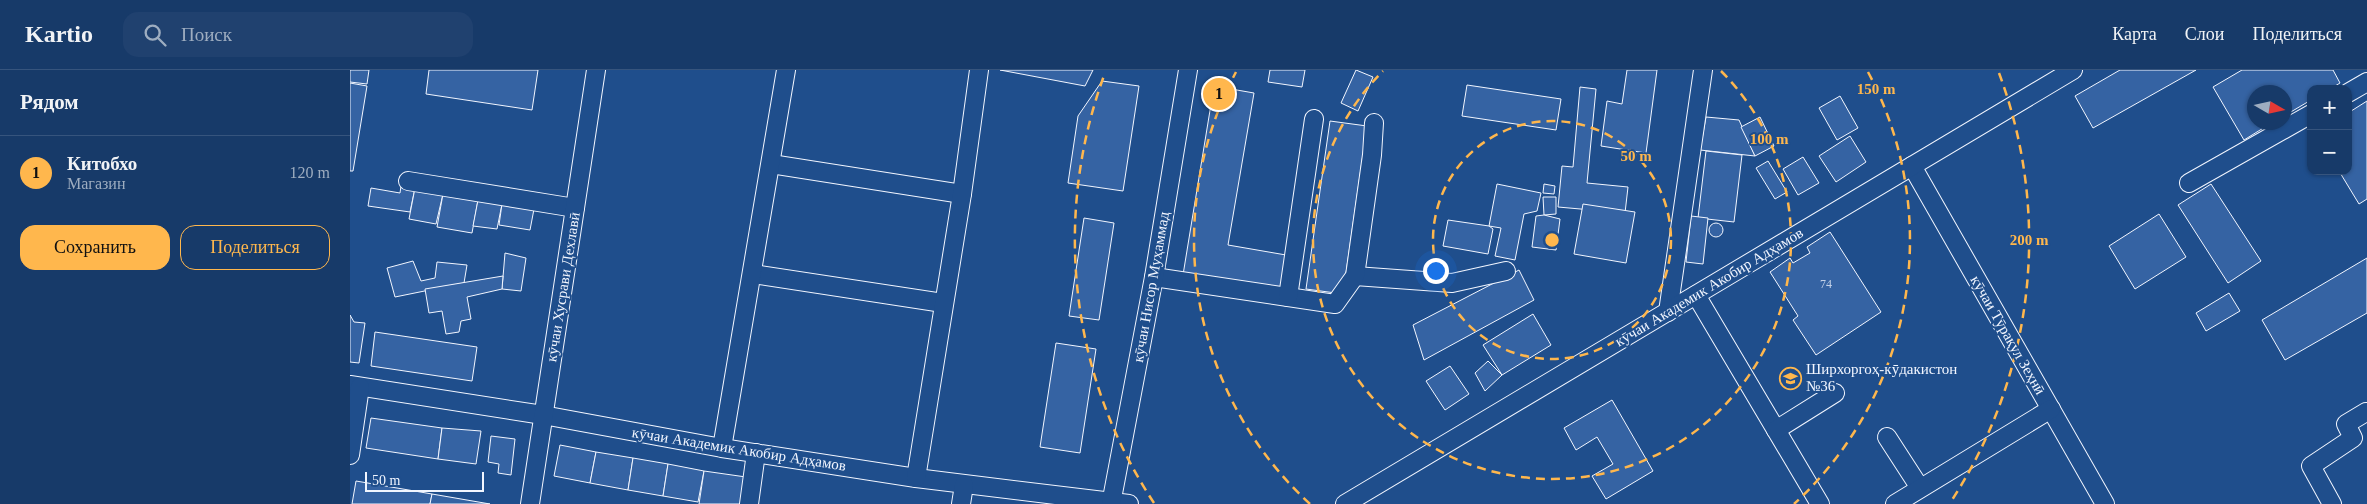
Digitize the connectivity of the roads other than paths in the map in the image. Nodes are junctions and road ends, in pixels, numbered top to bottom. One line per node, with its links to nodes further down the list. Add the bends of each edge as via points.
1 (596, 70): 17 (street, кӯчаи Хусрави Дехлавӣ)
2 (786, 70): 12 (street)
3 (979, 70): 16 (street)
4 (1188, 70): 21 (street, кӯчаи Нисор Муҳаммад)
5 (1703, 70): 25 (street)
6 (2073, 70): 13 (street, кӯчаи Академик Акобир Адҳамов)
7 (2367, 82): 8 (street)
8 (2352, 91)
9 (2307, 116): 15 (street)
10 (1314, 119): 23 (street)
11 (1374, 123): 20 (street)
12 (771, 164): 16 (street); 19 (street)
13 (1912, 166): 22 (street, кӯчаи Академик Акобир Адҳамов); 28 (street, кӯчаи Тӯрақул Зеҳнӣ)
14 (408, 181): 17 (street)
15 (2189, 183)
16 (962, 194): 24 (street)
17 (575, 208): 30 (street, кӯчаи Хусрави Дехлавӣ)
18 (1506, 271): 20 (street, via 1452,283)
19 (753, 274): 24 (street); 33 (street)
20 (1355, 276): 23 (street, via 1335,304)
21 (1154, 277): 23 (street); 40 (street, кӯчаи Нисор Муҳаммад)
22 (1696, 295): 25 (street, кӯчаи Академик Акобир Адҳамов); 31 (street)
23 (1288, 297)
24 (943, 303): 36 (street)
25 (1668, 312): 39 (street, кӯчаи Академик Акобир Адҳамов)
26 (355, 386): 30 (street, кӯчаи Академик Акобир Адҳамов); 35 (street)
27 (1835, 393): 31 (street)
28 (2050, 409): 38 (street); 47 (street, кӯчаи Тӯрақул Зеҳнӣ)
29 (2366, 412): 48 (street, via 2346,424 2353,438 2311,466)
30 (544, 416): 33 (street, кӯчаи Академик Акобир Адҳамов); 41 (street, кӯчаи Хусрави Дехлавӣ)
31 (1776, 430): 45 (street)
32 (1888, 437): 38 (street)
33 (722, 448): 34 (street, кӯчаи Академик Акобир Адҳамов)
34 (756, 453): 36 (street, кӯчаи Академик Акобир Адҳамов); 42 (street)
35 (350, 455)
36 (916, 478): 37 (street, кӯчаи Академик Акобир Адҳамов)
37 (964, 484): 40 (street, кӯчаи Академик Акобир Адҳамов); 43 (street)
38 (1920, 488): 46 (street)
39 (1351, 502)
40 (1111, 503): 44 (street, кӯчаи Академик Акобир Адҳамов)
41 (530, 504)
42 (748, 504)
43 (961, 504)
44 (1129, 504)
45 (1820, 504)
46 (1895, 504)
47 (2105, 504)
48 (2332, 504)

